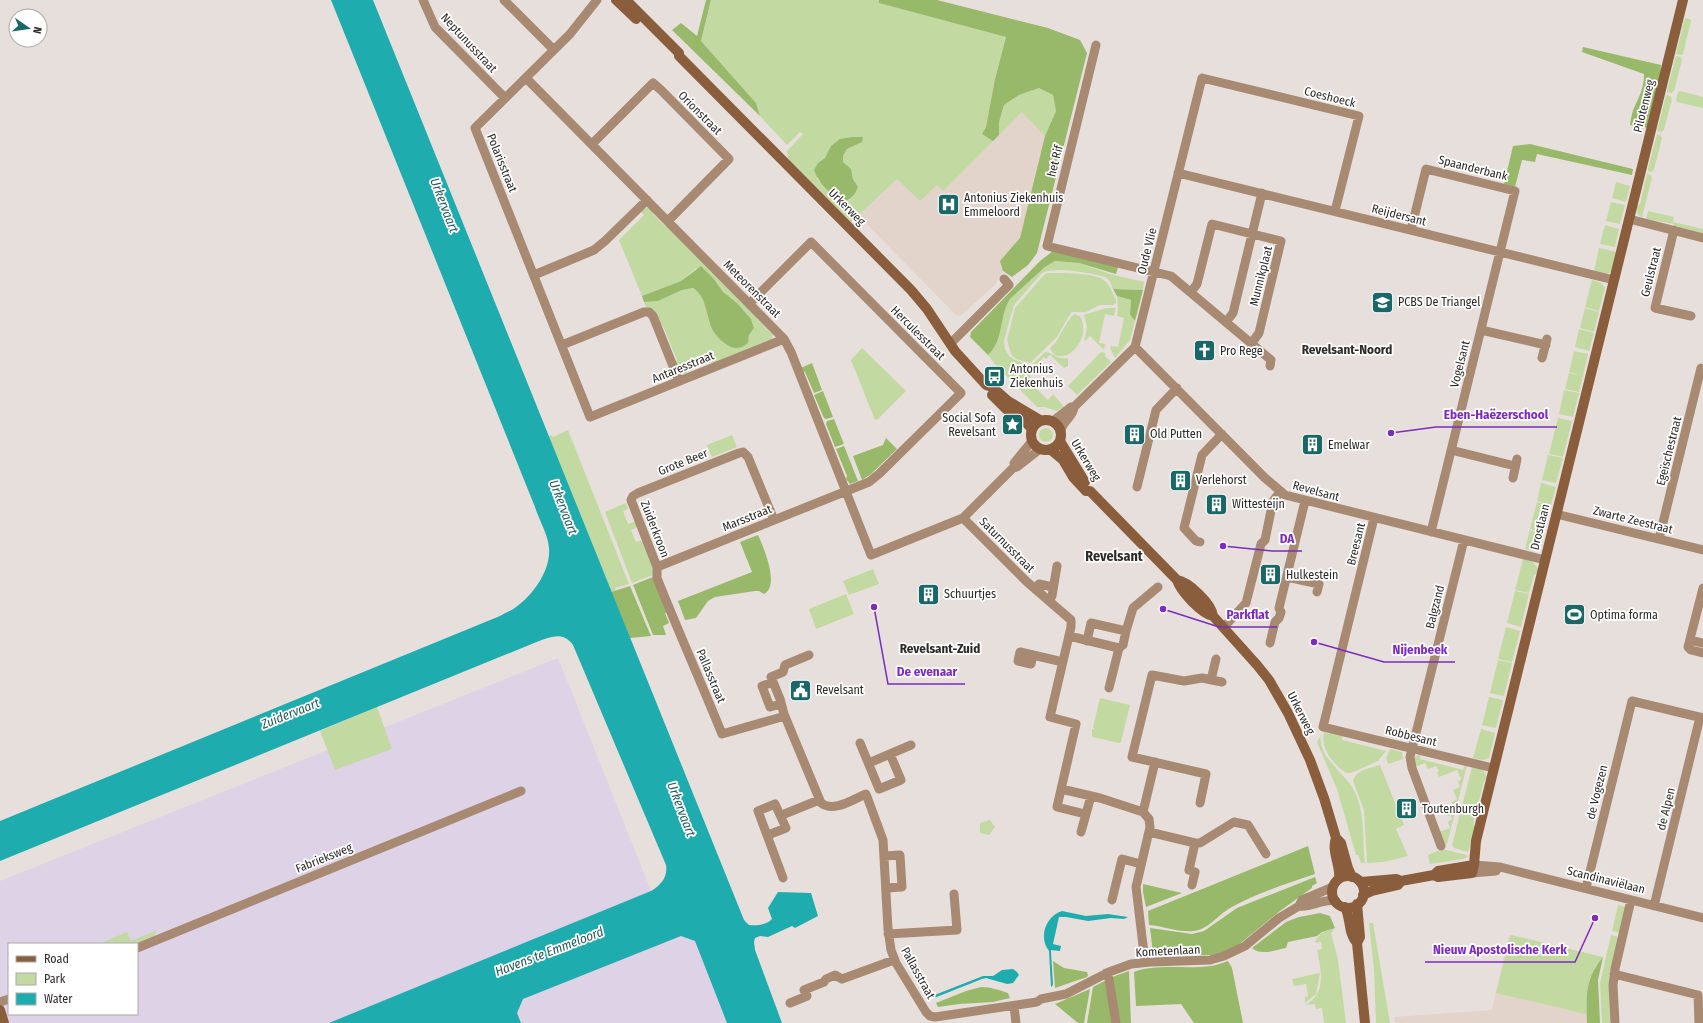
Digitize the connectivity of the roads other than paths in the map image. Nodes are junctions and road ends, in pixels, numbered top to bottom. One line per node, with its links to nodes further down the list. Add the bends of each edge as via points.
1 (423, 0): 12 (street, Neptunusstraat, via 434,27)
2 (504, 0): 8 (street)
3 (616, 0): 9 (main road, Urkerweg, via 675,57)
4 (626, 0): 9 (main road, Urkerweg, via 679,52)
5 (1683, 0): 18 (main road, Pilotenweg)
6 (596, 2): 8 (street, Polarisstraat)
7 (1096, 45): 25 (street, het Rif, via 1047,246)
8 (554, 50): 10 (street, Polarisstraat)
9 (679, 56): 35 (main road, Urkerweg, via 911,290)
10 (526, 78): 12 (street, Polarisstraat); 13 (street, Meteorenstraat)
11 (1202, 78): 14 (street, Oude Vlie); 17 (street, Coeshoeck, via 1359,116)
12 (505, 98): 26 (street, Polarisstraat, via 475,128)
13 (592, 144): 16 (street, Meteorenstraat); 19 (street, Orionstraat, via 653,83 661,90 729,160)
14 (1178, 173): 15 (street, Reijdersant); 25 (street, Oude Vlie)
15 (1262, 193): 17 (street, Reijdersant); 22 (street, Munnikplaat)
16 (647, 200): 19 (street, Meteorenstraat); 26 (street, via 594,250)
17 (1335, 211): 20 (street, Reijdersant)
18 (1629, 219): 21 (street); 28 (main road, Drostlaan)
19 (668, 221): 30 (street, Meteorenstraat)
20 (1411, 230): 24 (street, Reijdersant); 24 (street, Spaanderbank, via 1426,169 1444,173 1516,191)
21 (1674, 230): 23 (street); 31 (street, Geulstraat, via 1655,308)
22 (1252, 234): 29 (street, Munnikplaat, via 1212,224 1197,284); 32 (street, Munnikplaat, via 1233,313); 36 (street, Munnikplaat, via 1281,241 1259,334)
23 (1703, 238)
24 (1500, 252): 28 (street, Reijdersant); 33 (street, Vogelsant)
25 (1154, 272): 29 (street, via 1171,276); 38 (street, Oude Vlie)
26 (534, 275): 37 (street, Polarisstraat)
27 (1004, 279): 35 (street, via 1009,285)
28 (1614, 280): 65 (main road, Drostlaan)
29 (1191, 292): 32 (street)
30 (750, 303): 34 (street, Meteorenstraat); 61 (street, Herculesstraat, via 811,242 961,393 877,476 866,484)
31 (1691, 316)
32 (1226, 322): 36 (street)
33 (1481, 330): 39 (street, Vogelsant, via 1546,342); 56 (street, Vogelsant)
34 (784, 339): 42 (street, Antaresstraat); 61 (street, Meteorenstraat)
35 (950, 344): 43 (main road, Urkerweg)
36 (1251, 344): 40 (street, via 1271,360)
37 (562, 345): 42 (street, via 645,312 650,313); 46 (street, Polarisstraat)
38 (1135, 347): 44 (street, Revelsant); 45 (street)
39 (1542, 358)
40 (1270, 366)
41 (1702, 368): 70 (street, Egeïschestraat)
42 (679, 381): 46 (street, Antaresstraat)
43 (986, 385): 47 (main road, Urkerweg); 49 (main road, Urkerweg, via 1001,405 1022,417)
44 (1177, 388): 51 (street, Revelsant); 59 (street, via 1156,410)
45 (1074, 407): 48 (street); 50 (street)
46 (590, 417)
47 (1040, 420): 48 (main road); 49 (main road)
48 (1052, 421): 50 (main road)
49 (1032, 429): 52 (main road)
50 (1061, 430): 53 (main road)
51 (1222, 434): 62 (street, Revelsant); 72 (street, via 1202,455 1184,528)
52 (1032, 441): 54 (main road); 57 (street)
53 (1060, 441): 55 (main road); 60 (main road, Urkerweg)
54 (1040, 449): 55 (main road); 57 (street)
55 (1050, 450): 60 (main road, Urkerweg, via 1063,460 1076,481 1086,491)
56 (1451, 450): 58 (street, via 1516,462); 69 (street, Vogelsant)
57 (1013, 468): 66 (street)
58 (1513, 478)
59 (1137, 487)
60 (1090, 491): 84 (main road, Urkerweg, via 1177,580 1182,580 1202,598 1213,612 1213,616)
61 (846, 492): 66 (street, Meteorenstraat, via 871,555); 68 (street, Marsstraat)
62 (1280, 492): 64 (street, Revelsant); 84 (street, via 1273,501 1265,540 1261,544 1246,604)
63 (631, 498): 68 (street, Grote Beer, via 638,493 745,453); 76 (street, Zuiderkroon)
64 (1305, 501): 67 (street, Revelsant); 77 (street)
65 (1556, 514): 70 (street, Zwarte Zeestraat); 74 (main road, Drostlaan)
66 (964, 518): 81 (street, Saturnusstraat)
67 (1374, 518): 69 (street, Revelsant); 102 (street, Breesant)
68 (774, 520): 76 (street, Marsstraat)
69 (1431, 532): 71 (street, Revelsant)
70 (1659, 539): 73 (street, Zwarte Zeestraat)
71 (1464, 540): 74 (street, Revelsant); 105 (street, Balgzand)
72 (1200, 542)
73 (1703, 550)
74 (1545, 560): 109 (main road, Drostlaan)
75 (1057, 566): 78 (street)
76 (657, 567): 100 (street, Pallasstraat, via 657,578 722,734)
77 (1287, 577): 82 (street, via 1319,584); 89 (street, via 1279,608 1281,612 1275,622)
78 (1053, 587): 81 (street, Saturnusstraat, via 1039,584); 83 (street)
79 (1158, 587): 85 (street, via 1133,608)
80 (1703, 588): 88 (street)
81 (1035, 589): 83 (street, Saturnusstraat)
82 (1317, 592)
83 (1049, 601): 86 (street, Saturnusstraat, via 1071,620)
84 (1224, 627): 123 (main road, Urkerweg, via 1260,669 1288,713 1317,777)
85 (1126, 631): 87 (street, via 1090,623); 91 (street, via 1123,645)
86 (1069, 636): 87 (street); 96 (street, Saturnusstraat)
87 (1086, 640): 91 (street)
88 (1690, 640): 90 (street); 92 (street, via 1688,648)
89 (1270, 643)
90 (1703, 643)
91 (1119, 648): 99 (street)
92 (1703, 653)
93 (809, 655): 100 (street, via 785,665 782,672 771,677 773,682 762,686 770,707 781,704)
94 (1033, 655): 96 (street)
95 (1216, 659): 97 (street)
96 (1063, 662): 111 (street, Saturnusstraat, via 1050,717 1076,724)
97 (1211, 680): 98 (street); 107 (street, via 1201,678 1186,681 1155,674 1152,676 1132,757)
98 (1222, 682)
99 (1109, 688)
100 (785, 716): 115 (street)
101 (1702, 718): 136 (street, de Vogezen, via 1632,701); 144 (street, de Alpen)
102 (1323, 727): 105 (street, Robbesant)
103 (860, 743): 108 (street)
104 (911, 746): 106 (street)
105 (1412, 749): 109 (street, Robbesant); 125 (street, via 1412,768)
106 (890, 754): 108 (street); 110 (street, via 901,780)
107 (1155, 762): 116 (street, via 1206,774); 117 (street)
108 (869, 763): 110 (street)
109 (1493, 768): 129 (main road, Drostlaan, via 1476,841 1473,843)
110 (879, 789): 113 (street)
111 (1061, 789): 114 (street); 118 (street, Saturnusstraat, via 1057,807)
112 (521, 791): 149 (street, Fabrieksweg)
113 (867, 796): 115 (street, via 866,794 832,807 825,806); 127 (street, Pallasstraat, via 882,834)
114 (1091, 796): 117 (street); 118 (street)
115 (819, 800): 119 (street)
116 (1200, 803)
117 (1143, 812): 121 (street, via 1149,821)
118 (1086, 814): 120 (street)
119 (782, 815): 122 (street, via 786,828); 122 (street, via 775,804 758,811)
120 (1081, 832)
121 (1149, 832): 124 (street); 128 (street)
122 (768, 835): 130 (street, via 767,839)
123 (1336, 838): 131 (main road, Urkerweg, via 1341,844 1348,868); 133 (main road, Urkerweg, via 1334,844 1339,870)
124 (1195, 843): 126 (street, via 1200,843 1234,822 1248,825); 134 (street, via 1189,870 1195,872)
125 (1441, 846)
126 (1266, 854)
127 (884, 856): 135 (street, Pallasstraat); 135 (street, via 900,855 902,880 902,887)
128 (1141, 864): 139 (street, via 1122,859); 151 (street, via 1136,887)
129 (1471, 868): 132 (main road, Scandinaviëlaan, via 1438,877 1434,875); 136 (street, Scandinaviëlaan, via 1502,869)
130 (783, 878)
131 (1357, 880): 132 (main road, Scandinaviëlaan, via 1396,878); 133 (main road, via 1345,877); 138 (main road, via 1364,889)
132 (1401, 881): 138 (main road, Scandinaviëlaan, via 1398,885)
133 (1336, 884): 141 (main road, via 1333,894); 143 (street, Kometenlaan, via 1302,900)
134 (1192, 885)
135 (886, 888): 147 (street, Pallasstraat)
136 (1586, 888): 140 (street, Scandinaviëlaan)
137 (954, 894): 147 (street, Pallasstraat, via 956,930)
138 (1363, 895): 142 (main road)
139 (1112, 900)
140 (1631, 900): 144 (street, Scandinaviëlaan); 153 (street)
141 (1336, 901): 143 (street, Kometenlaan, via 1327,900 1304,907); 145 (main road)
142 (1357, 904): 145 (main road); 148 (main road, via 1360,938)
143 (1299, 906): 151 (street, Kometenlaan, via 1279,918 1240,949 1224,956 1206,960)
144 (1654, 906): 146 (street, Scandinaviëlaan)
145 (1344, 907): 148 (main road, via 1353,939)
146 (1703, 918)
147 (888, 934): 150 (street, Pallasstraat)
148 (1357, 944): 161 (main road)
149 (138, 948)
150 (894, 960): 154 (street, via 842,979 835,975 804,990 807,996); 157 (street, Pallasstraat, via 926,1012)
151 (1145, 962): 152 (street, Kometenlaan)
152 (1106, 973): 155 (street, Kometenlaan, via 1066,994); 160 (street)
153 (1614, 974): 162 (street); 163 (street, via 1698,995)
154 (790, 1003)
155 (1014, 1006): 157 (street, Kometenlaan); 159 (street)
156 (0, 1010): 158 (main road)
157 (935, 1020)
158 (4, 1023)
159 (1016, 1023)
160 (1116, 1023)
161 (1365, 1023)
162 (1615, 1023)
163 (1699, 1023)

